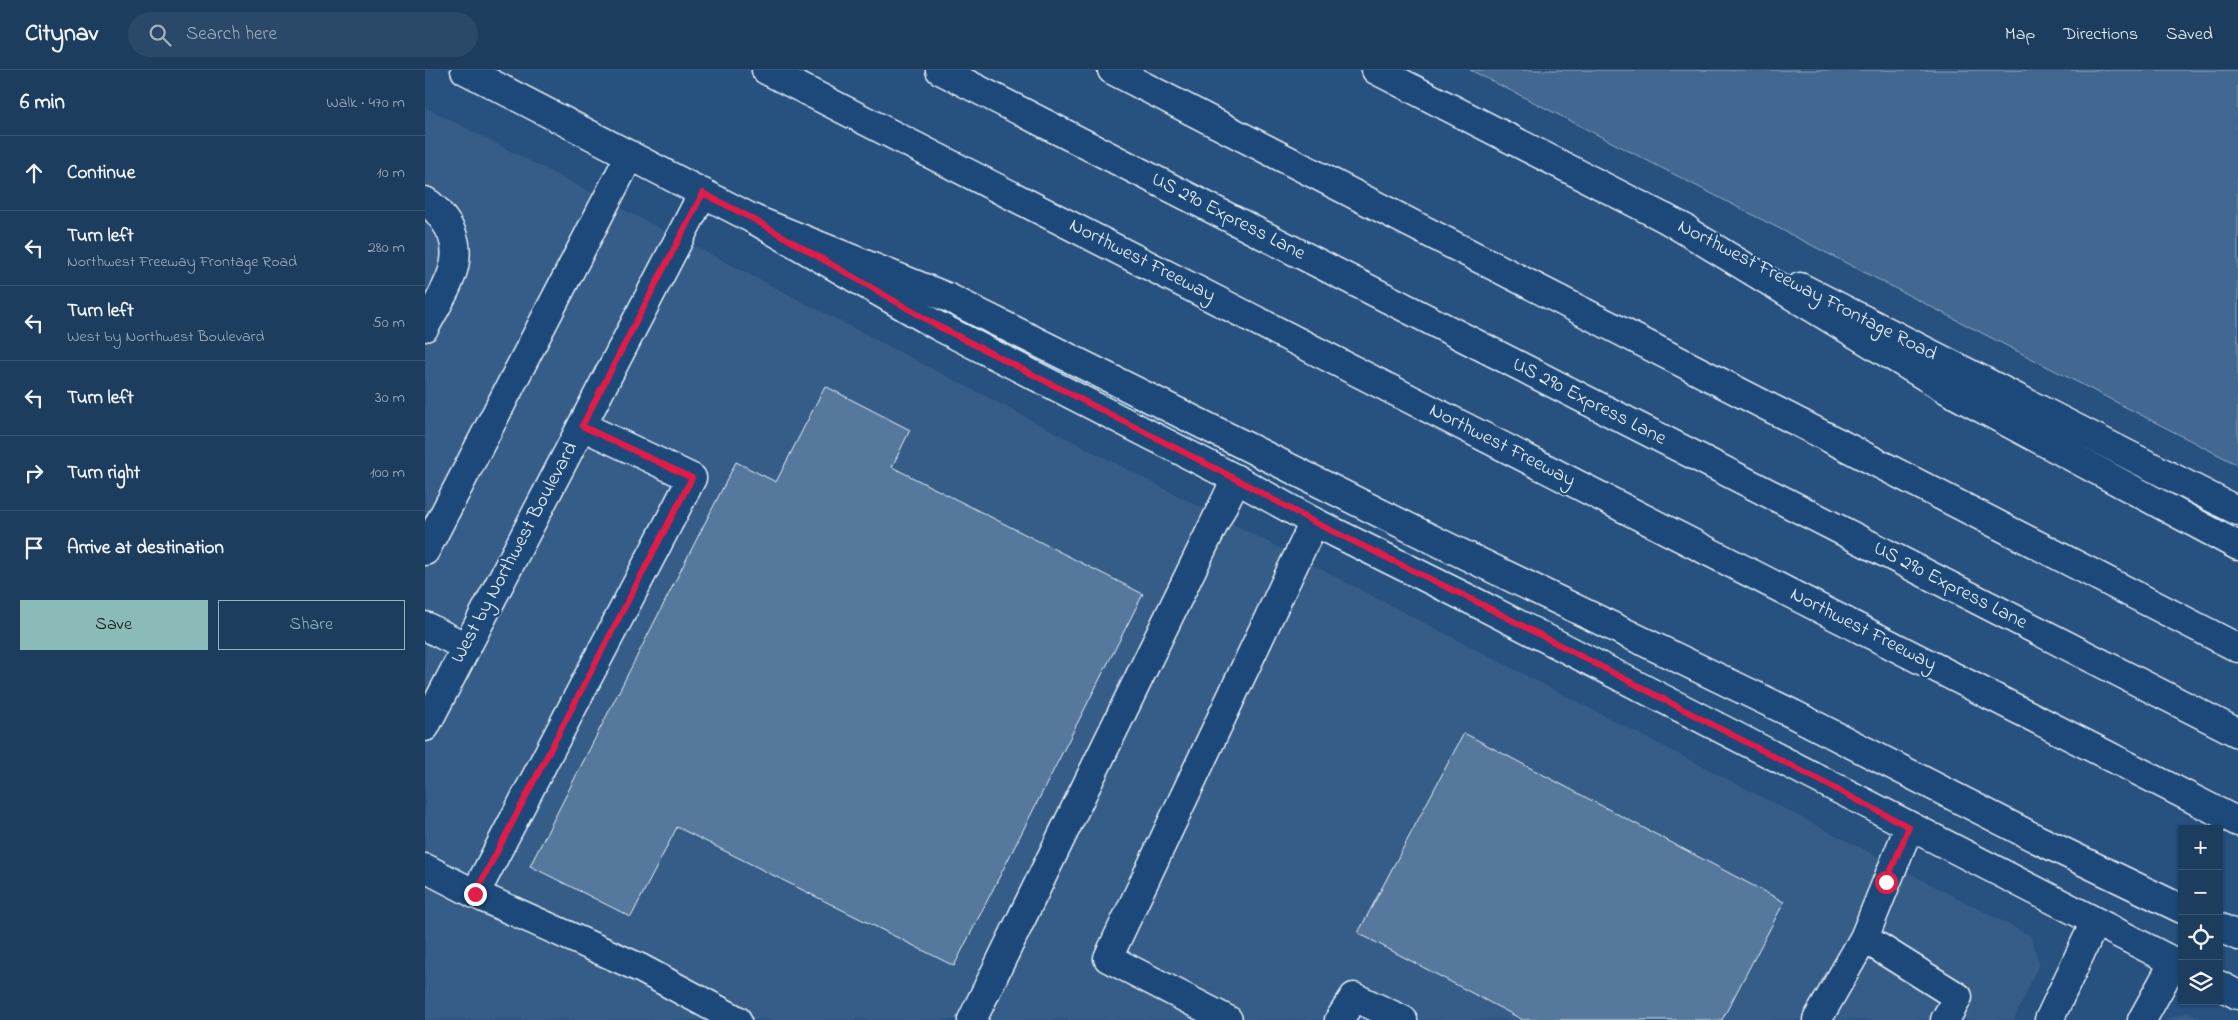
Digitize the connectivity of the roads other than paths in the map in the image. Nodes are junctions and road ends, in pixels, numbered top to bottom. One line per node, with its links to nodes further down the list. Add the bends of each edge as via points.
1 (465, 70): 6 (main road)
2 (766, 70): 23 (main road, Northwest Freeway)
3 (940, 70): 22 (main road, US 290 Express Lane)
4 (1112, 70): 20 (main road)
5 (1376, 70): 9 (main road, Northwest Freeway Frontage Road)
6 (630, 155): 7 (main road); 17 (main road)
7 (703, 193): 10 (main road); 12 (main road, West by Northwest Boulevard)
8 (425, 201): 11 (main road, via 433,205 447,223 456,241 456,266)
9 (1665, 218): 14 (main road, Northwest Freeway Frontage Road); 16 (main road, via 1951,392)
10 (753, 219): 13 (main road, via 938,326); 27 (main road, via 949,298)
11 (425, 327)
12 (582, 426): 19 (main road, West by Northwest Boulevard); 26 (main road, via 692,478)
13 (1236, 479): 15 (main road); 36 (main road)
14 (2238, 511)
15 (1314, 522): 24 (main road, via 1477,602); 37 (main road, via 1109,958)
16 (2238, 546)
17 (425, 551)
18 (425, 626): 19 (main road)
19 (466, 646): 21 (main road, West by Northwest Boulevard)
20 (2238, 648)
21 (425, 727)
22 (2238, 733)
23 (2238, 822)
24 (1909, 827): 28 (main road); 31 (main road)
25 (425, 868): 26 (main road)
26 (475, 894): 35 (main road, via 639,968)
27 (2178, 907)
28 (2095, 922): 32 (main road); 42 (main road)
29 (2223, 929): 30 (main road)
30 (2238, 936)
31 (1864, 938): 40 (main road); 41 (main road, via 1958,997)
32 (2178, 964): 43 (main road)
33 (2223, 987): 34 (main road)
34 (2238, 995)
35 (737, 1020)
36 (972, 1020)
37 (1228, 1020)
38 (1339, 1020): 39 (main road, via 1354,997)
39 (1403, 1020)
40 (1817, 1020)
41 (1945, 1020)
42 (2049, 1020)
43 (2142, 1020)

